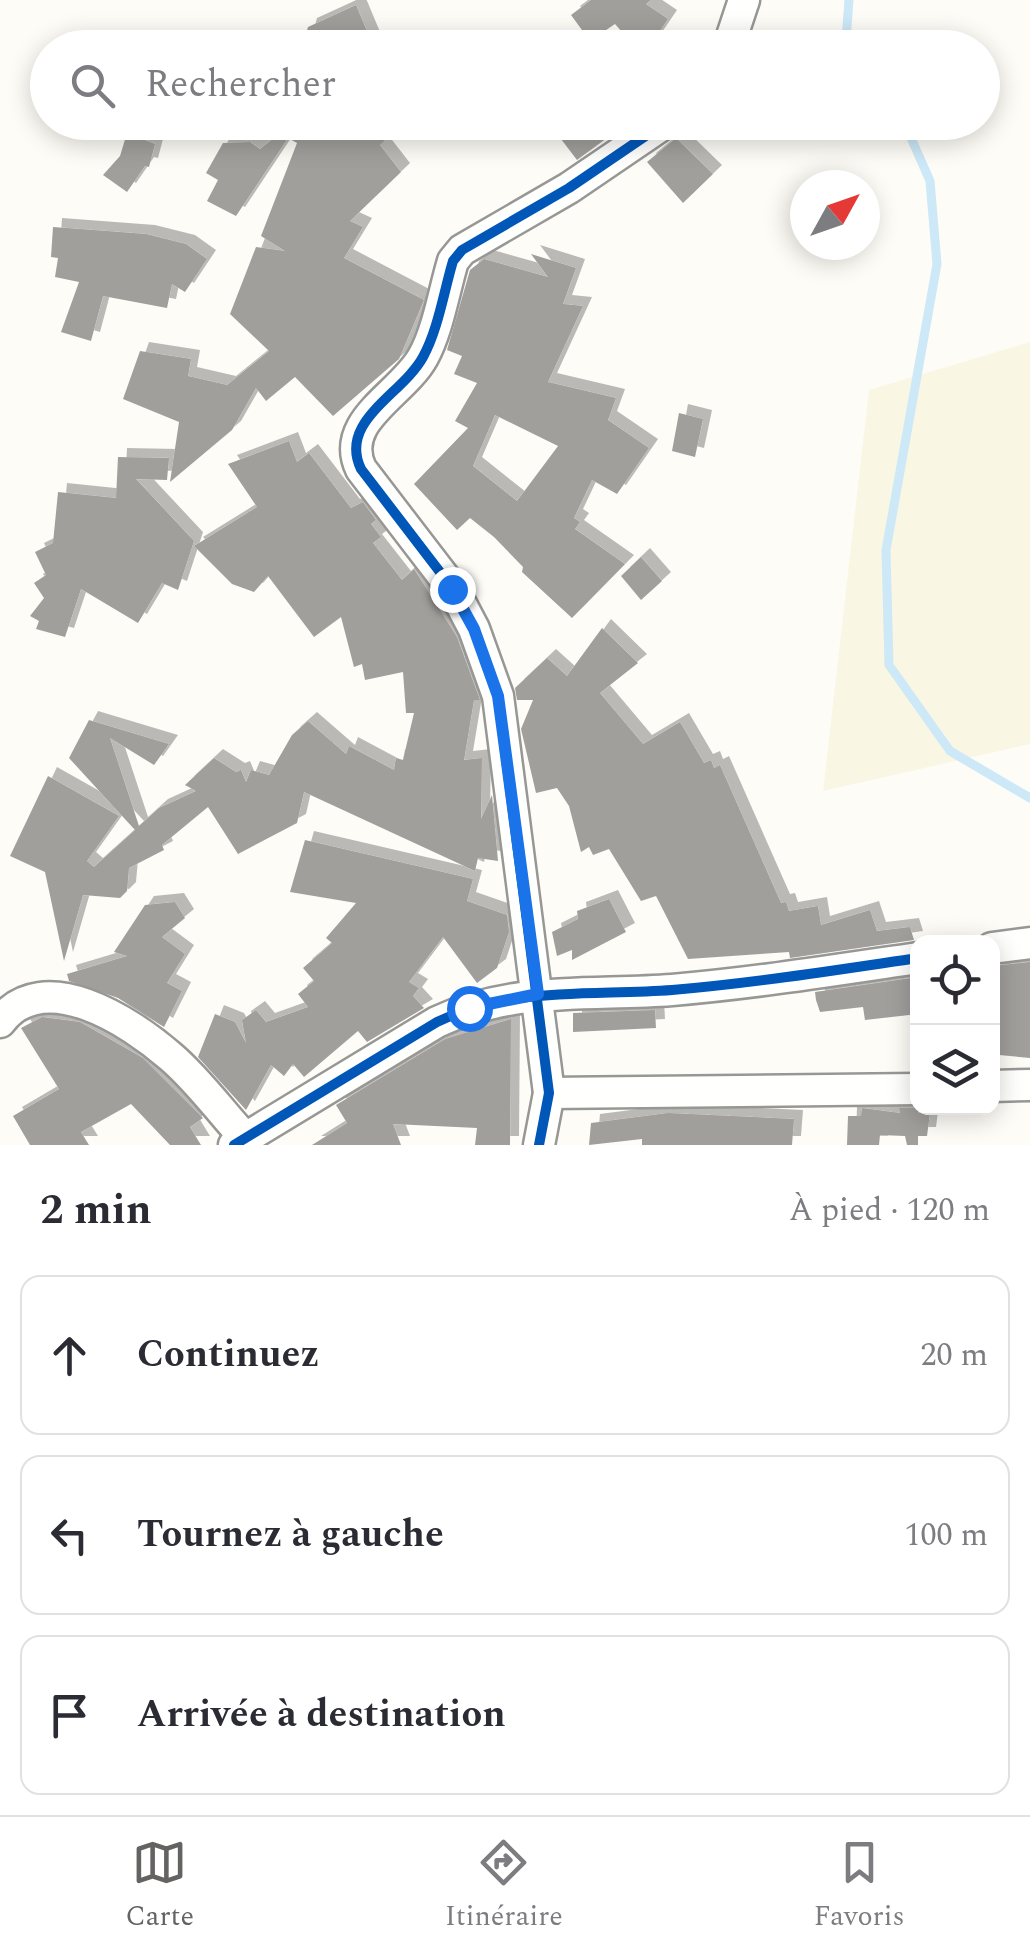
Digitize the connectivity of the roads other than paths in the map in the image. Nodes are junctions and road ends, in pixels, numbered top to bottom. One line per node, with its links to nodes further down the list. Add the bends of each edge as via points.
1 (744, 0): 2 (street)
2 (734, 30)
3 (640, 140): 7 (street, via 462,250 423,358 357,433 352,452 452,589 488,662)
4 (1030, 943): 5 (street)
5 (1000, 947)
6 (910, 959): 7 (street, via 670,990)
7 (538, 994): 12 (street); 13 (street, via 437,1022)
8 (0, 1022): 13 (street, via 27,1000 94,1006 171,1057)
9 (1030, 1085): 10 (street)
10 (1000, 1086)
11 (910, 1089): 12 (street)
12 (548, 1093): 14 (street)
13 (239, 1142)
14 (539, 1145)

